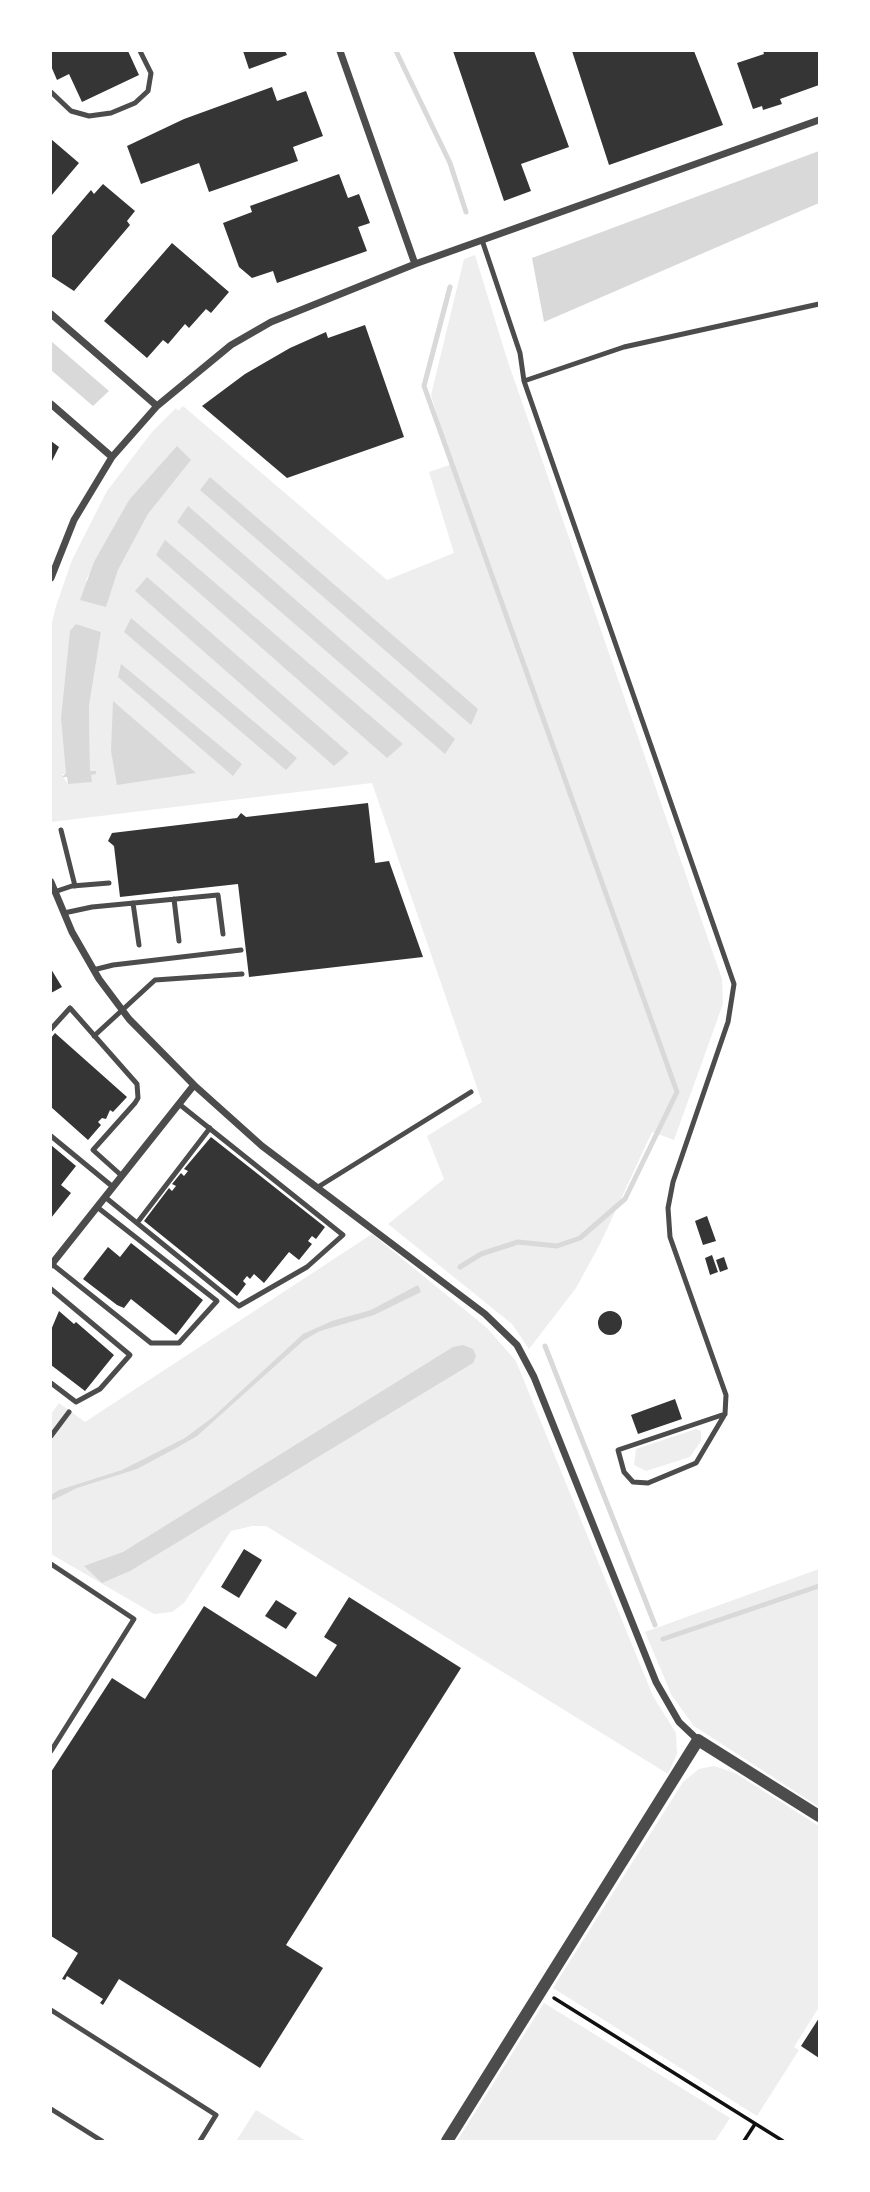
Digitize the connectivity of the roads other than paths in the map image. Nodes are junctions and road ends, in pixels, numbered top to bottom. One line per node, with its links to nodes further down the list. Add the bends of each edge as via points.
1 (140, 51): 3 (lane, via 151,73 148,91 135,103 89,116 71,111)
2 (340, 51): 6 (street)
3 (51, 92)
4 (819, 120): 5 (street)
5 (482, 240): 6 (street); 9 (lane, via 520,353)
6 (415, 264): 11 (street, via 271,322 231,345)
7 (819, 304): 9 (lane, via 624,346)
8 (51, 314): 11 (street)
9 (524, 381): 46 (lane, via 734,984 728,1023 668,1208 670,1237 726,1395)
10 (51, 404): 12 (street)
11 (158, 406): 12 (street)
12 (112, 457): 13 (street, via 74,520)
13 (51, 578)
14 (61, 830): 17 (lane)
15 (51, 882): 18 (street)
16 (109, 883): 17 (lane)
17 (75, 886): 18 (lane)
18 (54, 892): 21 (street)
19 (174, 899): 20 (lane); 22 (lane, via 218,895); 23 (lane)
20 (134, 903): 21 (lane); 24 (lane)
21 (64, 913): 26 (street)
22 (223, 934)
23 (180, 941)
24 (139, 946)
25 (241, 950): 26 (lane)
26 (93, 970): 28 (street)
27 (242, 974): 28 (lane, via 155,980)
28 (121, 1009): 30 (lane); 31 (street)
29 (51, 1029): 30 (lane, via 70,1009)
30 (94, 1036): 36 (lane, via 139,1092 135,1103 93,1150)
31 (194, 1085): 33 (street); 38 (street, via 262,1146)
32 (471, 1091): 38 (lane)
33 (179, 1104): 34 (lane); 36 (street)
34 (210, 1128): 41 (lane); 41 (lane, via 343,1235 307,1267 239,1306)
35 (51, 1136): 37 (lane)
36 (122, 1176): 37 (street)
37 (113, 1187): 39 (street)
38 (318, 1187): 49 (street, via 485,1314 517,1345 534,1377 656,1682 679,1722)
39 (105, 1197): 40 (street); 41 (lane)
40 (97, 1207): 42 (street); 42 (lane, via 218,1301 178,1343 150,1343)
41 (137, 1223)
42 (52, 1264)
43 (51, 1289): 44 (lane, via 130,1355 100,1389 76,1402)
44 (51, 1383)
45 (69, 1412): 47 (lane)
46 (724, 1414): 46 (lane, via 618,1450 624,1472 633,1482 648,1483 696,1463)
47 (51, 1436)
48 (51, 1564): 50 (lane, via 134,1619)
49 (698, 1741): 51 (street); 56 (street)
50 (51, 1751)
51 (819, 1816)
52 (51, 2010): 55 (lane, via 216,2115)
53 (51, 2109): 54 (lane)
54 (102, 2141)
55 (200, 2141)
56 (447, 2141)

